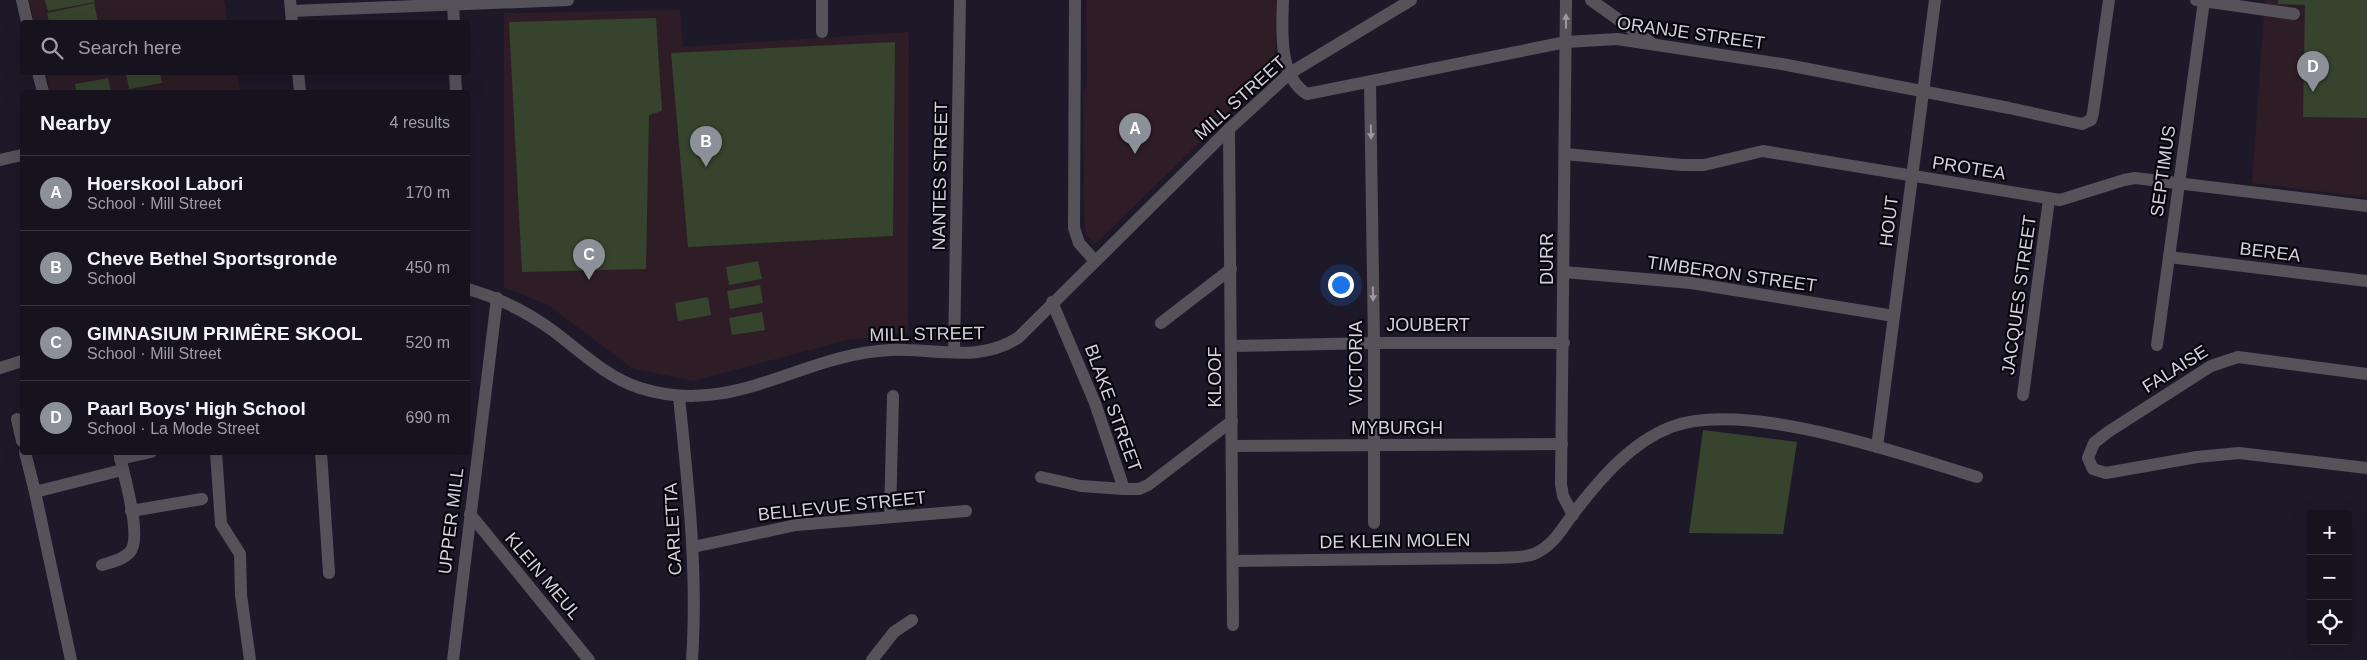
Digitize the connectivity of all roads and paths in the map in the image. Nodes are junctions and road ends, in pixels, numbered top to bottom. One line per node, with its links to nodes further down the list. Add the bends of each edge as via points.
1 (22, 0): 16 (street)
2 (568, 0): 13 (street)
3 (822, 0): 18 (street)
4 (960, 0): 52 (street, NANTES STREET)
5 (1075, 0): 39 (street, via 1074,228 1079,243)
6 (1283, 0): 21 (street, via 1282,34)
7 (1410, 0): 21 (street, MILL STREET)
8 (1566, 0): 19 (street, DURR, one-way to 8)
9 (1591, 0): 20 (street)
10 (1935, 0): 29 (street, HOUT)
11 (2109, 0): 29 (street, ORANJE STREET, via 2091,120 2077,124)
12 (2200, 1): 15 (street); 35 (street, SEPTIMUS)
13 (456, 3): 14 (street); 17 (street)
14 (291, 11)
15 (2294, 14)
16 (27, 20)
17 (454, 20)
18 (822, 32)
19 (1566, 42): 20 (street, ORANJE STREET, via 1617,38); 25 (street, ORANJE STREET); 31 (street, DURR)
20 (1651, 42): 29 (street, ORANJE STREET)
21 (1290, 74): 25 (street, ORANJE STREET, via 1308,94); 30 (street, MILL STREET)
22 (39, 75): 26 (street)
23 (298, 75): 27 (street)
24 (455, 75): 28 (street)
25 (1370, 83): 48 (street, VICTORIA, one-way to 48)
26 (42, 90)
27 (300, 90)
28 (456, 90)
29 (1922, 91): 34 (street, HOUT)
30 (1229, 128): 39 (street, MILL STREET); 40 (street, KLOOF)
31 (1565, 154): 34 (street, PROTEA, via 1704,165 1763,151); 41 (street, DURR)
32 (20, 155): 33 (street)
33 (0, 160)
34 (1912, 176): 36 (street, PROTEA); 46 (street, HOUT)
35 (2178, 184): 36 (street, PROTEA, via 2135,178 2068,199); 37 (street, PROTEA); 38 (street, SEPTIMUS)
36 (2050, 199): 56 (street, JACQUES STREET)
37 (2367, 206)
38 (2170, 257): 42 (street, BEREA); 50 (street, SEPTIMUS)
39 (1095, 261): 45 (street, MILL STREET)
40 (1231, 269): 47 (street); 51 (street, KLOOF)
41 (1564, 272): 46 (street, TIMBERON STREET, via 1691,283); 49 (street, DURR)
42 (2367, 281)
43 (470, 291): 44 (street, MILL STREET)
44 (496, 298): 58 (street, MILL STREET, via 532,316 615,377 639,388); 79 (street, UPPER MILL)
45 (1052, 302): 52 (street, MILL STREET, via 1008,344 987,352); 74 (street, BLAKE STREET, via 1094,403)
46 (1894, 316): 65 (street, HOUT)
47 (1161, 323)
48 (1374, 343): 49 (street, JOUBERT); 51 (street, JOUBERT); 63 (street, VICTORIA)
49 (1564, 343): 62 (street, DURR)
50 (2157, 345)
51 (1232, 346): 60 (street, KLOOF)
52 (954, 352): 58 (street, MILL STREET, via 866,352 735,391)
53 (20, 362): 54 (street)
54 (0, 368)
55 (2367, 374): 71 (street, FALAISE, via 2238,357 2220,361 2094,443 2089,464 2092,469 2106,473 2239,453)
56 (2023, 395)
57 (893, 396): 81 (street)
58 (679, 397): 83 (street, CARLETTA)
59 (17, 418): 61 (street)
60 (1232, 421): 64 (street, KLOOF); 74 (street, BLAKE STREET, via 1148,485)
61 (20, 432)
62 (1562, 444): 63 (street, MYBURGH); 80 (street, DURR, via 1561,484)
63 (1373, 445): 64 (street, MYBURGH); 82 (street, VICTORIA)
64 (1233, 446): 84 (street, KLOOF)
65 (1877, 447): 72 (street); 80 (street, via 1764,422 1704,419 1672,427 1632,450)
66 (26, 455): 75 (street)
67 (139, 455): 70 (street)
68 (216, 455): 90 (street, via 222,524 240,554 241,595)
69 (321, 455): 86 (street)
70 (120, 460): 75 (street); 77 (street)
71 (2367, 468)
72 (1977, 476)
73 (1041, 477): 74 (street, via 1081,486)
74 (1124, 489)
75 (35, 492): 89 (street)
76 (202, 499): 77 (street)
77 (131, 510): 85 (street, via 135,535 130,552 121,559)
78 (966, 511): 81 (street, BELLEVUE STREET)
79 (470, 514): 91 (street, UPPER MILL); 92 (street, KLEIN MEUL)
80 (1573, 515): 84 (street, DE KLEIN MOLEN, via 1553,542 1523,557)
81 (890, 517): 83 (street, BELLEVUE STREET, via 796,525)
82 (1374, 523)
83 (693, 547): 93 (street, CARLETTA)
84 (1233, 561): 88 (street, KLOOF)
85 (102, 565)
86 (329, 573)
87 (912, 620): 94 (street, via 894,632)
88 (1233, 625)
89 (71, 660)
90 (250, 660)
91 (453, 660)
92 (589, 660)
93 (692, 660)
94 (872, 660)

